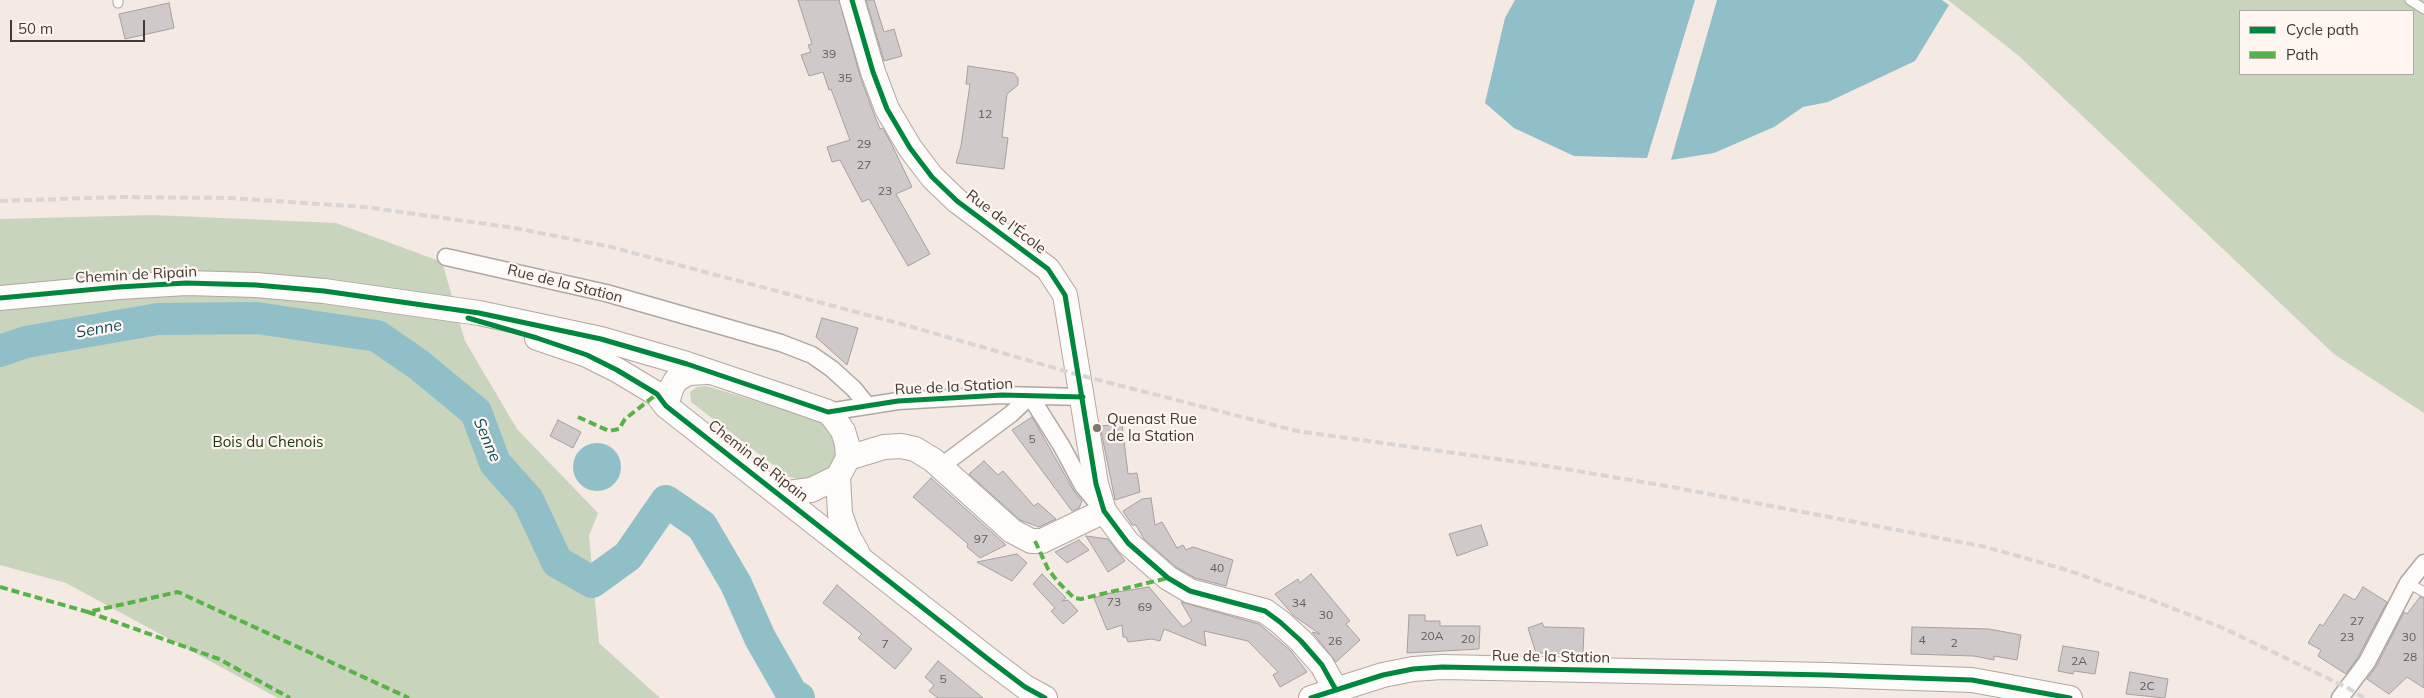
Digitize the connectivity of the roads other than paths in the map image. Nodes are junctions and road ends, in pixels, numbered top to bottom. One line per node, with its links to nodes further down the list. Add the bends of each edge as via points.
1 (852, 0): 9 (street, Rue de l'École, via 873,72 888,109 910,148 932,177 957,201 1048,269 1065,295)
2 (2410, 0): 3 (lane)
3 (2424, 10)
4 (446, 257): 10 (street, Rue de la Station, via 606,293 781,342 812,355 832,369)
5 (0, 298): 6 (street, Chemin de Ripain, via 186,283 276,287)
6 (423, 305): 7 (street, Chemin de Ripain, via 479,313 601,339); 11 (street, Chemin de Ripain, via 587,355 656,394)
7 (707, 372): 11 (street, Chemin de Ripain, via 688,373 676,380); 12 (street, Chemin de Ripain)
8 (1030, 396): 9 (street, Rue de la Station); 10 (street, Rue de la Station, via 993,395); 13 (street, via 1012,414); 16 (street, via 1083,486)
9 (1083, 397): 16 (street, Rue de l'École, via 1096,484)
10 (867, 405): 12 (street, Rue de la Station)
11 (666, 406): 15 (street, Chemin de Ripain)
12 (828, 412): 14 (street, via 843,431 847,444)
13 (940, 467): 14 (street, via 921,452 902,446 884,447); 16 (street, via 1012,531 1031,541 1042,541)
14 (843, 468): 15 (street, via 811,490); 17 (street, Chemin de Ripain, via 840,514)
15 (780, 494): 17 (street, Chemin de Ripain)
16 (1104, 511): 21 (street, via 1128,543 1168,578 1190,591 1265,611 1280,622 1302,640 1322,665)
17 (861, 558): 22 (street, Chemin de Ripain, via 988,659)
18 (2424, 563): 19 (street)
19 (2408, 583): 20 (lane); 25 (street, via 2368,662)
20 (2424, 592)
21 (1337, 694): 23 (street); 24 (street, Rue de la Station, via 1384,675 1442,668 1972,680)
22 (1045, 698)
23 (1311, 698)
24 (2070, 698)
25 (2340, 698)

